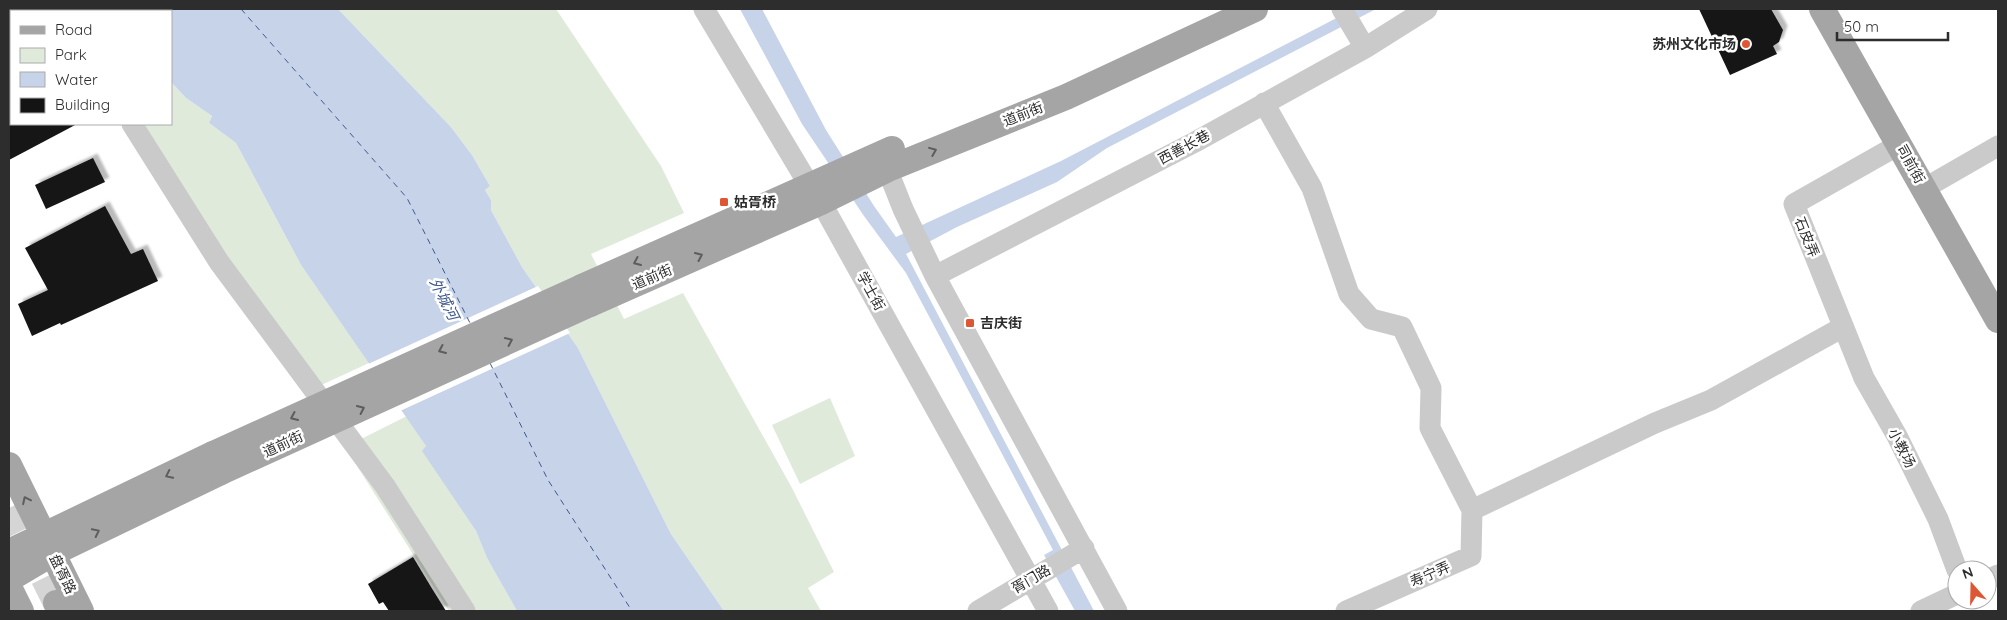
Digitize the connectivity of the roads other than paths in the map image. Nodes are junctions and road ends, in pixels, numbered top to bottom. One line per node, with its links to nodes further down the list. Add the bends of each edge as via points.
1 (704, 9): 14 (street, 学士街)
2 (1216, 9): 12 (main road, 道前街)
3 (1255, 9): 12 (main road, 道前街, one-way to 3, via 1066,97)
4 (1427, 9): 7 (street, 西善长巷)
5 (1822, 9): 10 (main road, 司前街)
6 (1346, 16): 7 (street)
7 (1365, 48): 8 (street, 西善长巷)
8 (1264, 103): 15 (street, 西善长巷); 19 (street, via 1312,188 1348,294 1371,319 1402,327 1431,388 1430,428)
9 (133, 125): 30 (street, via 219,262 385,486)
10 (1900, 144): 13 (main road, 司前街); 17 (street, 石皮弄, via 1794,204)
11 (1998, 146): 13 (street)
12 (884, 161): 14 (main road, 道前街); 15 (street)
13 (1924, 188): 16 (main road, 司前街)
14 (824, 189): 20 (main road, 道前街, bridge, via 217,463); 24 (street, 学士街)
15 (935, 276): 21 (street)
16 (1998, 320)
17 (1843, 327): 19 (street, via 1711,400); 23 (street, 小教场, via 1864,378 1898,436 1938,519)
18 (9, 465): 20 (main road, 盘胥路, one-way to 18)
19 (1472, 510): 34 (street, 寿宁弄, via 1471,556)
20 (48, 545): 22 (main road); 25 (main road); 29 (main road, 盘胥路)
21 (1080, 550): 24 (street, 胥门路); 33 (street)
22 (9, 552)
23 (1953, 560)
24 (1037, 575): 31 (street, 胥门路); 32 (street, 学士街)
25 (9, 579)
26 (9, 587): 28 (main road)
27 (1947, 599): 35 (street)
28 (44, 609)
29 (82, 611)
30 (465, 611)
31 (978, 611)
32 (1048, 611)
33 (1117, 611)
34 (1346, 611)
35 (1921, 611)

